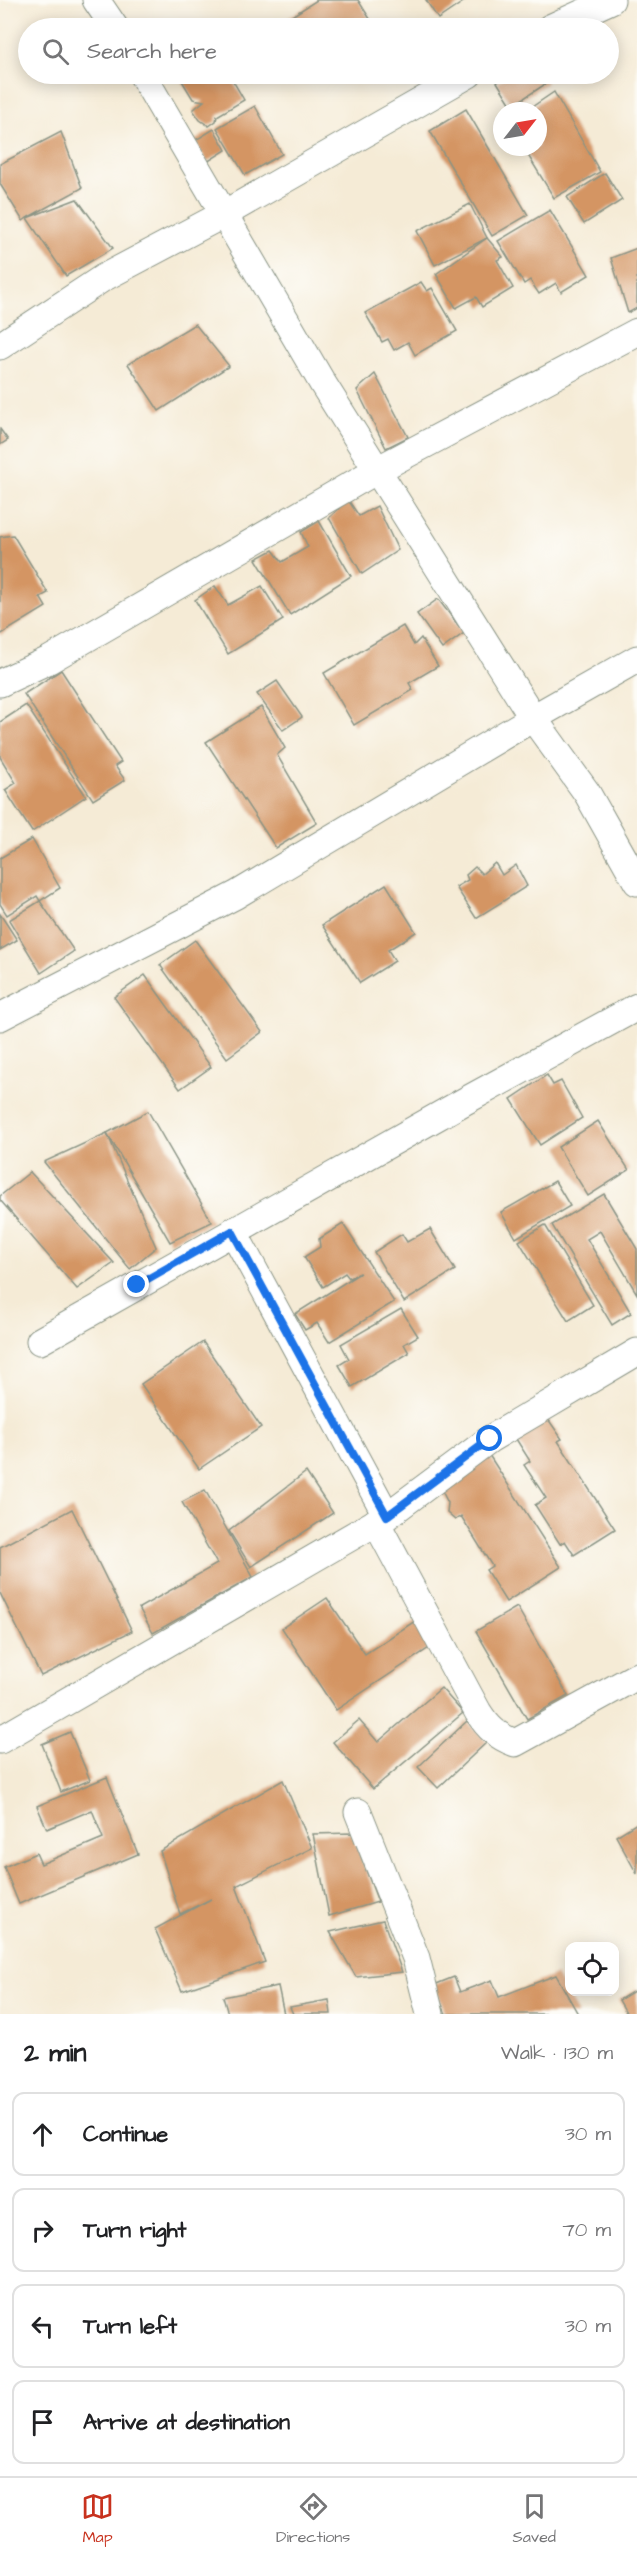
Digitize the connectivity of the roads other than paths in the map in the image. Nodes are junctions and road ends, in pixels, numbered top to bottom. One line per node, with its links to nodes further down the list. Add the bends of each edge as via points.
1 (96, 0): 3 (street)
2 (611, 0): 4 (street)
3 (108, 18)
4 (572, 18)
5 (148, 84): 7 (street)
6 (452, 84): 7 (street)
7 (224, 214): 9 (street, via 103,278); 10 (street)
8 (637, 332): 10 (street)
9 (0, 346)
10 (377, 470): 12 (street, via 49,660); 13 (street)
11 (637, 659): 13 (street)
12 (0, 683)
13 (533, 718): 14 (street, via 587,794); 16 (street, via 236,895)
14 (637, 882)
15 (637, 1007): 17 (street)
16 (0, 1017)
17 (232, 1231): 18 (street); 20 (street)
18 (40, 1341)
19 (637, 1352): 20 (street, via 490,1439)
20 (382, 1519): 21 (street, via 478,1712 498,1736 515,1743); 22 (street)
21 (637, 1676)
22 (0, 1740)
23 (358, 1812): 24 (street, via 416,1958)
24 (430, 2014)

